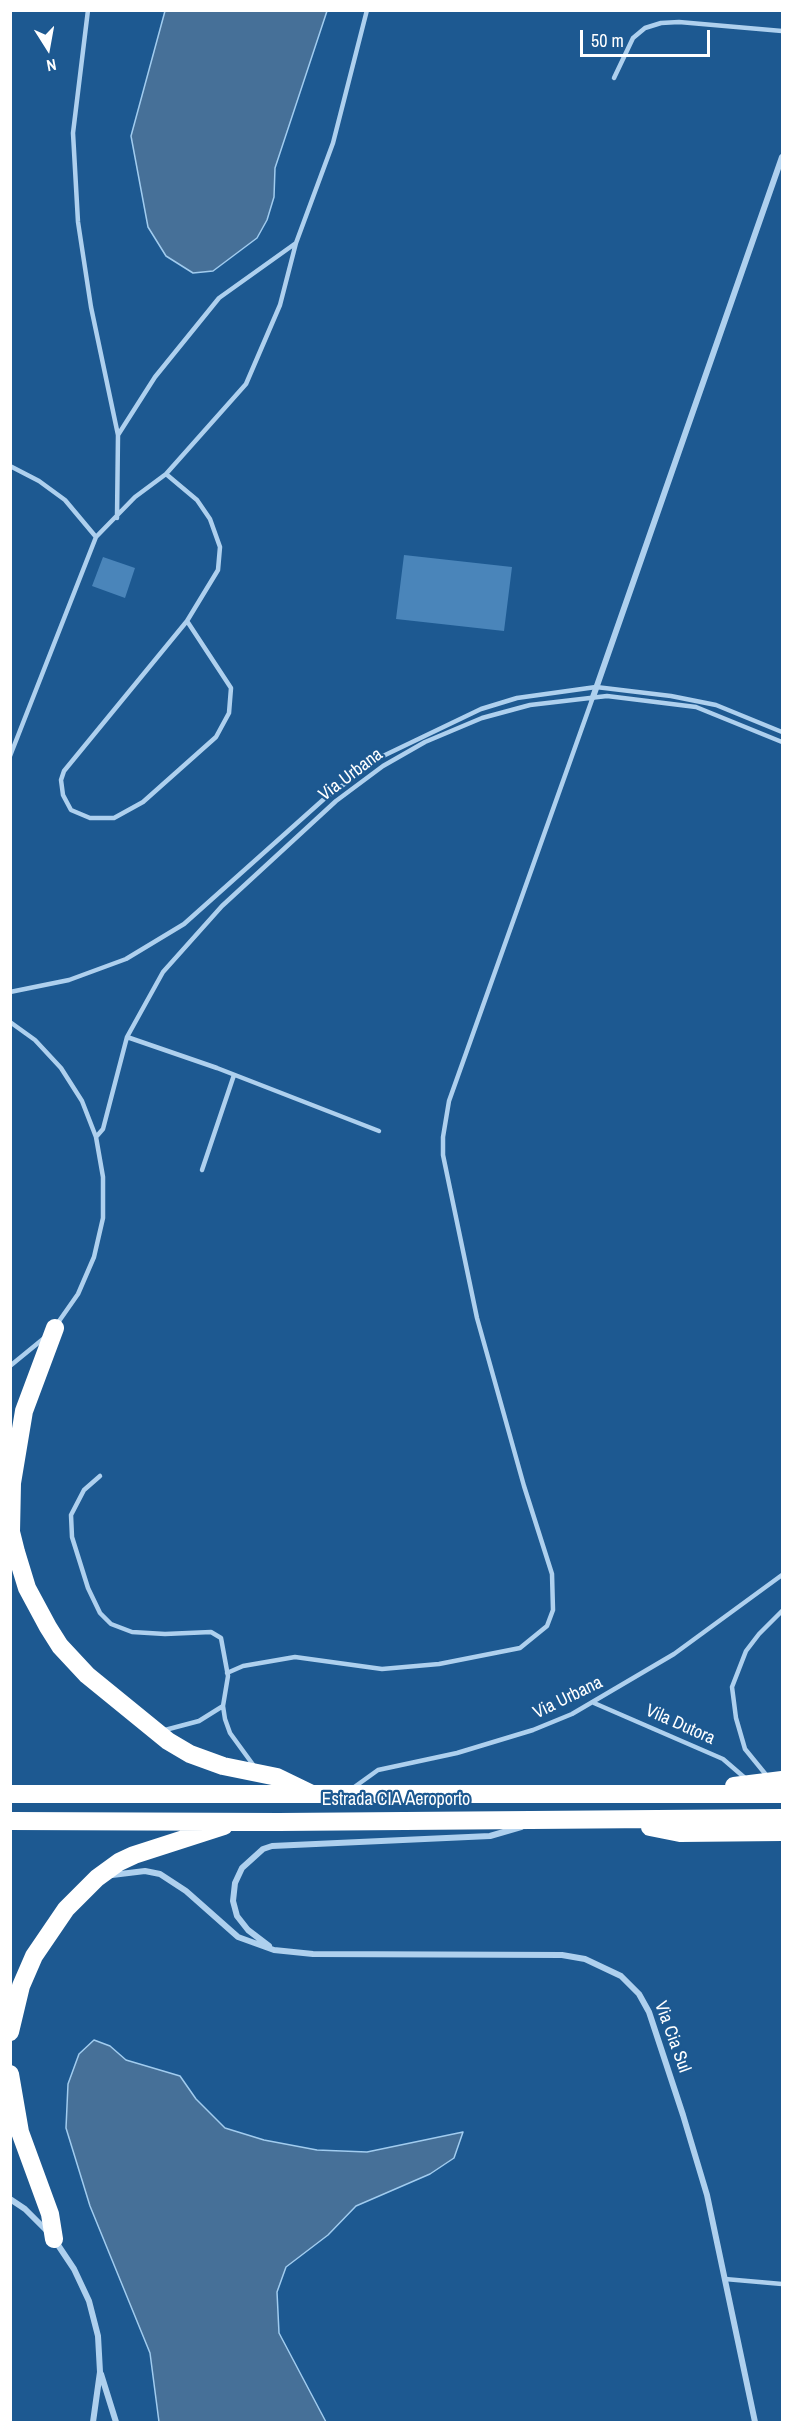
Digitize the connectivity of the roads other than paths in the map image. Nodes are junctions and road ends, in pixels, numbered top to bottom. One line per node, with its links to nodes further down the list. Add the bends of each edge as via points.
1 (88, 10): 7 (lane, via 73,133 78,222)
2 (367, 10): 6 (lane, via 333,143)
3 (783, 31): 4 (lane, via 660,23 633,38)
4 (614, 78)
5 (783, 157): 13 (street)
6 (296, 243): 7 (lane, via 219,298 155,376); 9 (lane, via 280,305 246,384)
7 (117, 435): 10 (lane)
8 (10, 466): 11 (lane, via 65,500)
9 (166, 474): 10 (lane, via 135,496); 12 (lane, via 197,501 210,519 219,547 218,570)
10 (117, 518): 11 (lane)
11 (96, 537): 17 (lane)
12 (187, 621): 12 (lane, via 64,771 63,795 71,810 90,818 114,818 143,802 216,737 229,713 231,688)
13 (596, 687): 14 (street); 15 (lane, Via Urbana, via 716,705); 18 (lane, Via Urbana, via 517,698 481,709 411,741 383,756 324,799 184,924 126,959 69,980)
14 (593, 698): 16 (lane, Via Urbana, via 696,707); 20 (lane, Via Urbana, via 530,705 482,718 383,766 336,801 222,906 163,972); 30 (lane, via 449,1101 443,1137 443,1155 477,1318 552,1574 553,1610 547,1626 520,1648 439,1664 382,1669 295,1657 243,1666)
15 (783, 732)
16 (783, 742)
17 (10, 756)
18 (10, 992)
19 (10, 1022): 23 (lane, via 35,1040 61,1068 82,1101)
20 (127, 1037): 21 (lane); 23 (lane, Via Urbana, via 103,1129)
21 (234, 1075): 22 (lane); 24 (lane)
22 (379, 1131)
23 (96, 1137): 25 (lane, via 104,1177 103,1218 94,1257 78,1294)
24 (202, 1170)
25 (55, 1328): 26 (lane); 33 (highway, via 24,1411 12,1482 11,1532 27,1588 60,1646)
26 (10, 1366)
27 (100, 1476): 30 (lane, via 84,1490 71,1515 72,1537 100,1612 111,1624 132,1632 211,1632 221,1638)
28 (783, 1575): 31 (lane, Via Urbana, via 674,1654)
29 (783, 1611): 35 (lane, via 746,1650 732,1687 745,1749)
30 (227, 1673): 32 (lane)
31 (594, 1703): 36 (lane, Vila Dutora, via 723,1759); 41 (lane, Via Urbana, via 533,1730 457,1753 378,1770)
32 (222, 1706): 33 (lane, via 199,1721); 34 (lane, via 230,1733)
33 (153, 1732): 34 (highway, via 190,1754)
34 (259, 1773): 40 (highway)
35 (776, 1780): 36 (highway)
36 (749, 1782): 38 (highway)
37 (10, 1794): 40 (highway, Estrada CIA Aeroporto)
38 (703, 1794): 39 (highway, Estrada CIA Aeroporto); 41 (highway, Estrada CIA Aeroporto)
39 (783, 1794)
40 (317, 1796): 41 (highway, Estrada CIA Aeroporto)
41 (344, 1796)
42 (783, 1818): 44 (highway, Estrada CIA Aeroporto)
43 (547, 1820): 44 (highway, Estrada CIA Aeroporto); 46 (highway, Estrada CIA Aeroporto); 49 (street, via 490,1836 263,1849 242,1868 233,1901 237,1916 248,1930)
44 (610, 1820): 47 (highway, via 680,1833)
45 (10, 1821): 46 (highway, Estrada CIA Aeroporto)
46 (238, 1821): 48 (highway, via 134,1855)
47 (783, 1832)
48 (97, 1878): 49 (street, Via Cia Sul, via 130,1872 160,1874 186,1891 238,1937); 50 (highway, via 66,1909 34,1956 21,1986)
49 (274, 1950): 54 (street, Via Cia Sul, via 313,1954 562,1955 585,1959 621,1976 639,1994 660,2041 707,2195)
50 (10, 2032)
51 (10, 2074): 53 (highway, via 20,2132 50,2214)
52 (10, 2199): 53 (street)
53 (54, 2239): 56 (street, via 89,2301 98,2336)
54 (725, 2279): 55 (lane); 59 (street, Via Cia Sul)
55 (783, 2284)
56 (100, 2372): 57 (street); 58 (street)
57 (93, 2422)
58 (116, 2422)
59 (755, 2422)

